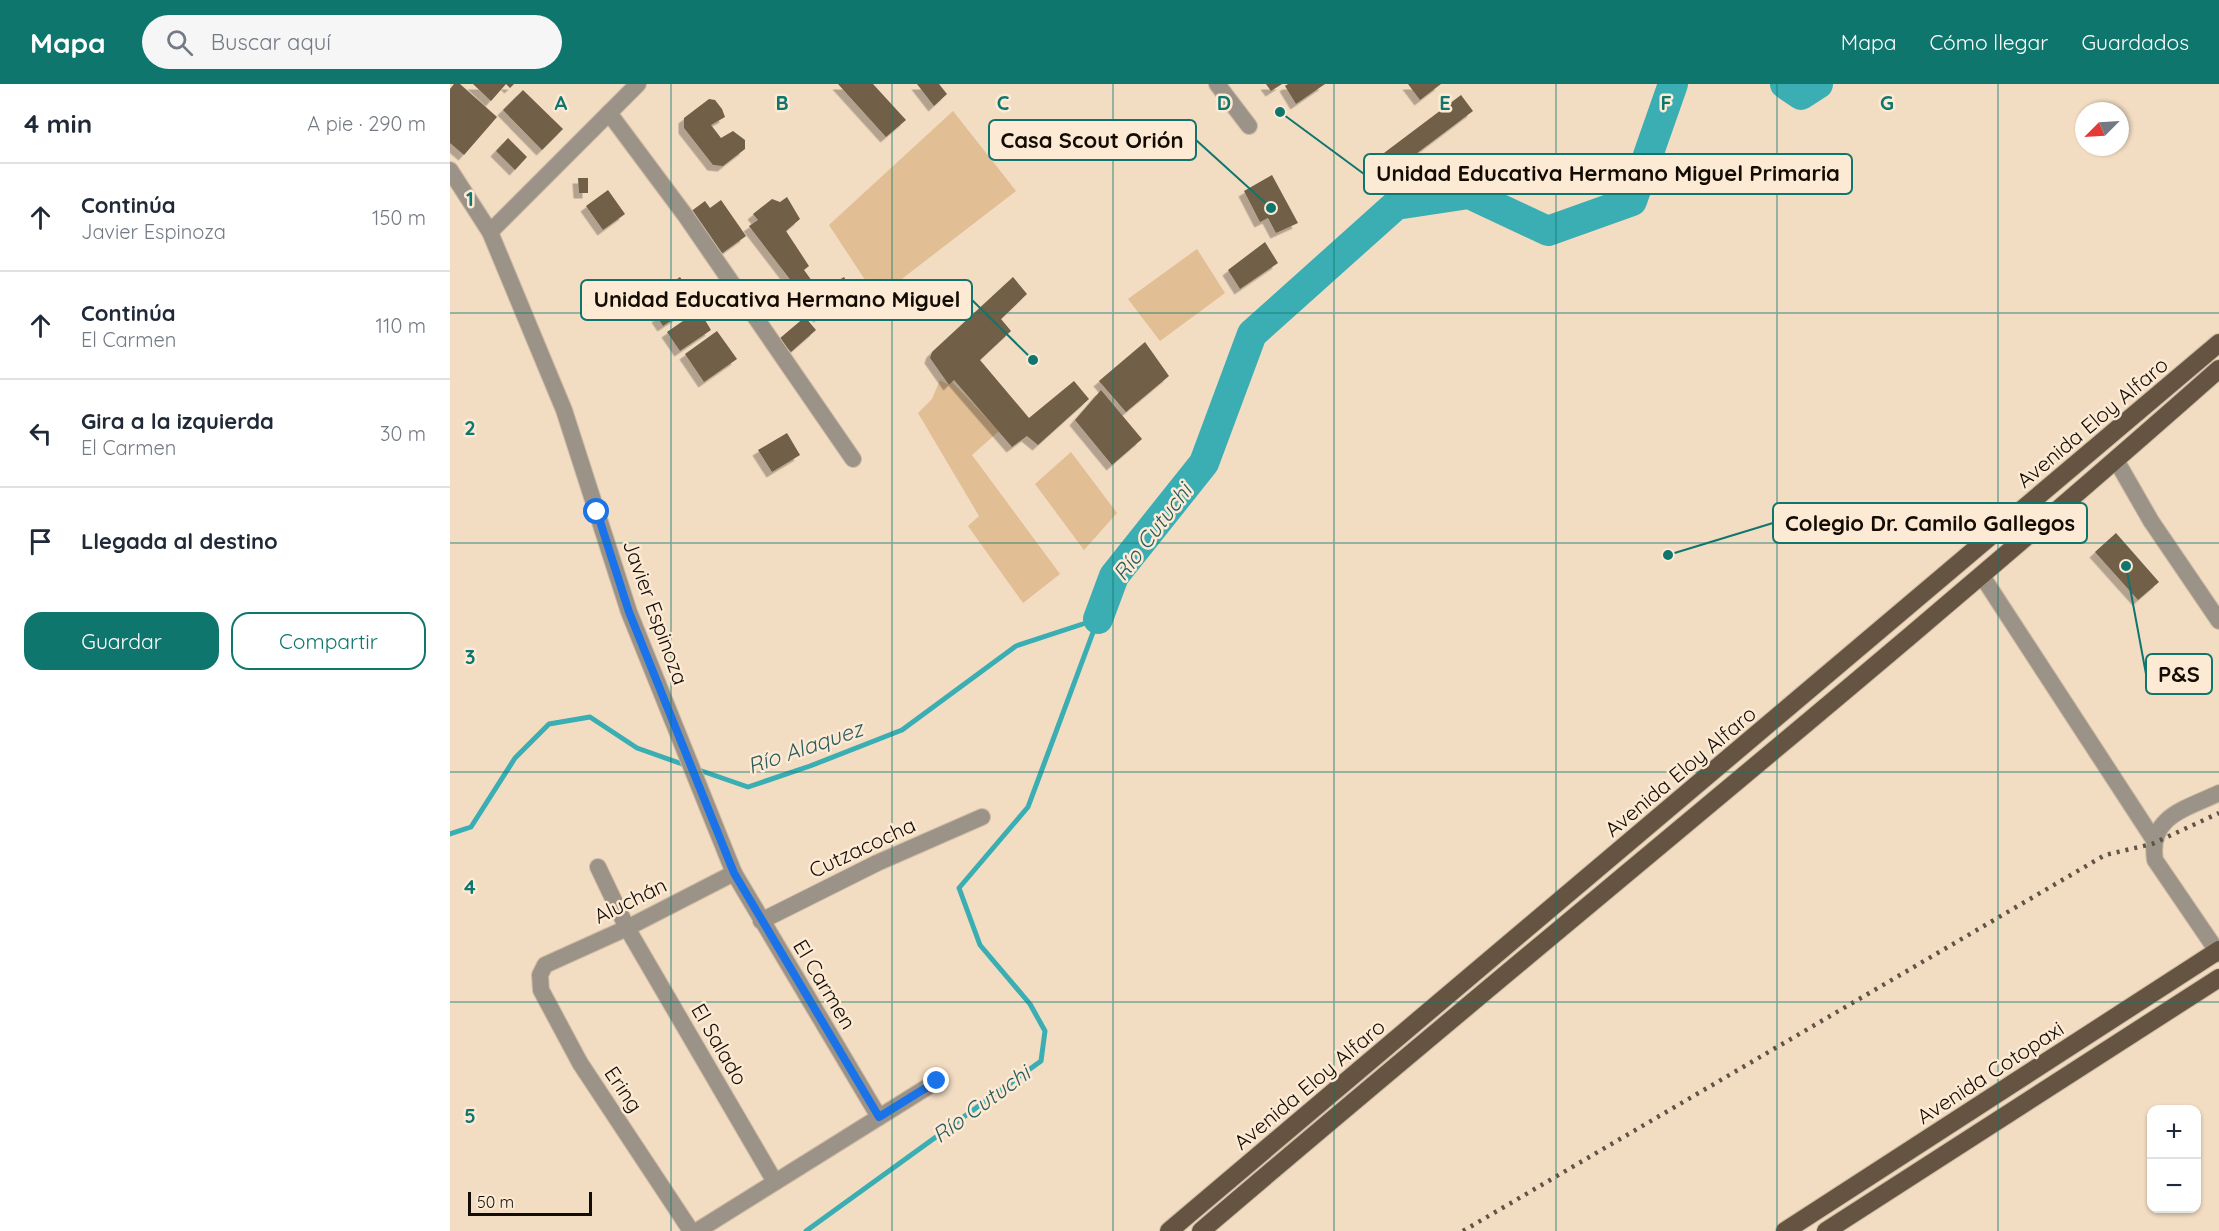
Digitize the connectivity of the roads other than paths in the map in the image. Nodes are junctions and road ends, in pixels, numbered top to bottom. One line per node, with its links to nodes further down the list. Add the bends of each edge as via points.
1 (638, 84): 3 (street)
2 (1217, 84): 4 (street)
3 (609, 114): 6 (street); 9 (street, via 685,215)
4 (1249, 126)
5 (450, 170): 6 (street, Javier Espinoza)
6 (490, 232): 16 (street, Javier Espinoza, via 564,410 629,612)
7 (2219, 343): 28 (main road, Avenida Eloy Alfaro)
8 (2219, 369): 10 (main road, Avenida Eloy Alfaro)
9 (853, 459)
10 (2116, 460): 11 (main road, Avenida Eloy Alfaro); 12 (street, via 2151,521)
11 (1982, 576): 15 (street); 29 (main road, Avenida Eloy Alfaro, via 1517,962)
12 (2219, 621)
13 (2219, 793): 15 (street, via 2165,819)
14 (982, 817): 18 (street, Cutzacocha, via 877,863)
15 (2154, 840): 20 (street, via 2155,860)
16 (731, 866): 18 (street, El Carmen); 19 (street, Aluchán)
17 (598, 867): 19 (street, El Salado)
18 (761, 921): 24 (street, El Carmen)
19 (627, 928): 21 (street, Aluchán); 25 (street, El Salado)
20 (2218, 952): 30 (main road, Avenida Cotopaxi)
21 (545, 965): 26 (street, Ering, via 540,975 541,990 580,1063)
22 (2219, 978): 31 (main road)
23 (937, 1081): 24 (street)
24 (879, 1117): 25 (street)
25 (775, 1182): 27 (street)
26 (691, 1231)
27 (697, 1231)
28 (1169, 1231)
29 (1201, 1231)
30 (1785, 1231)
31 (1826, 1231)

